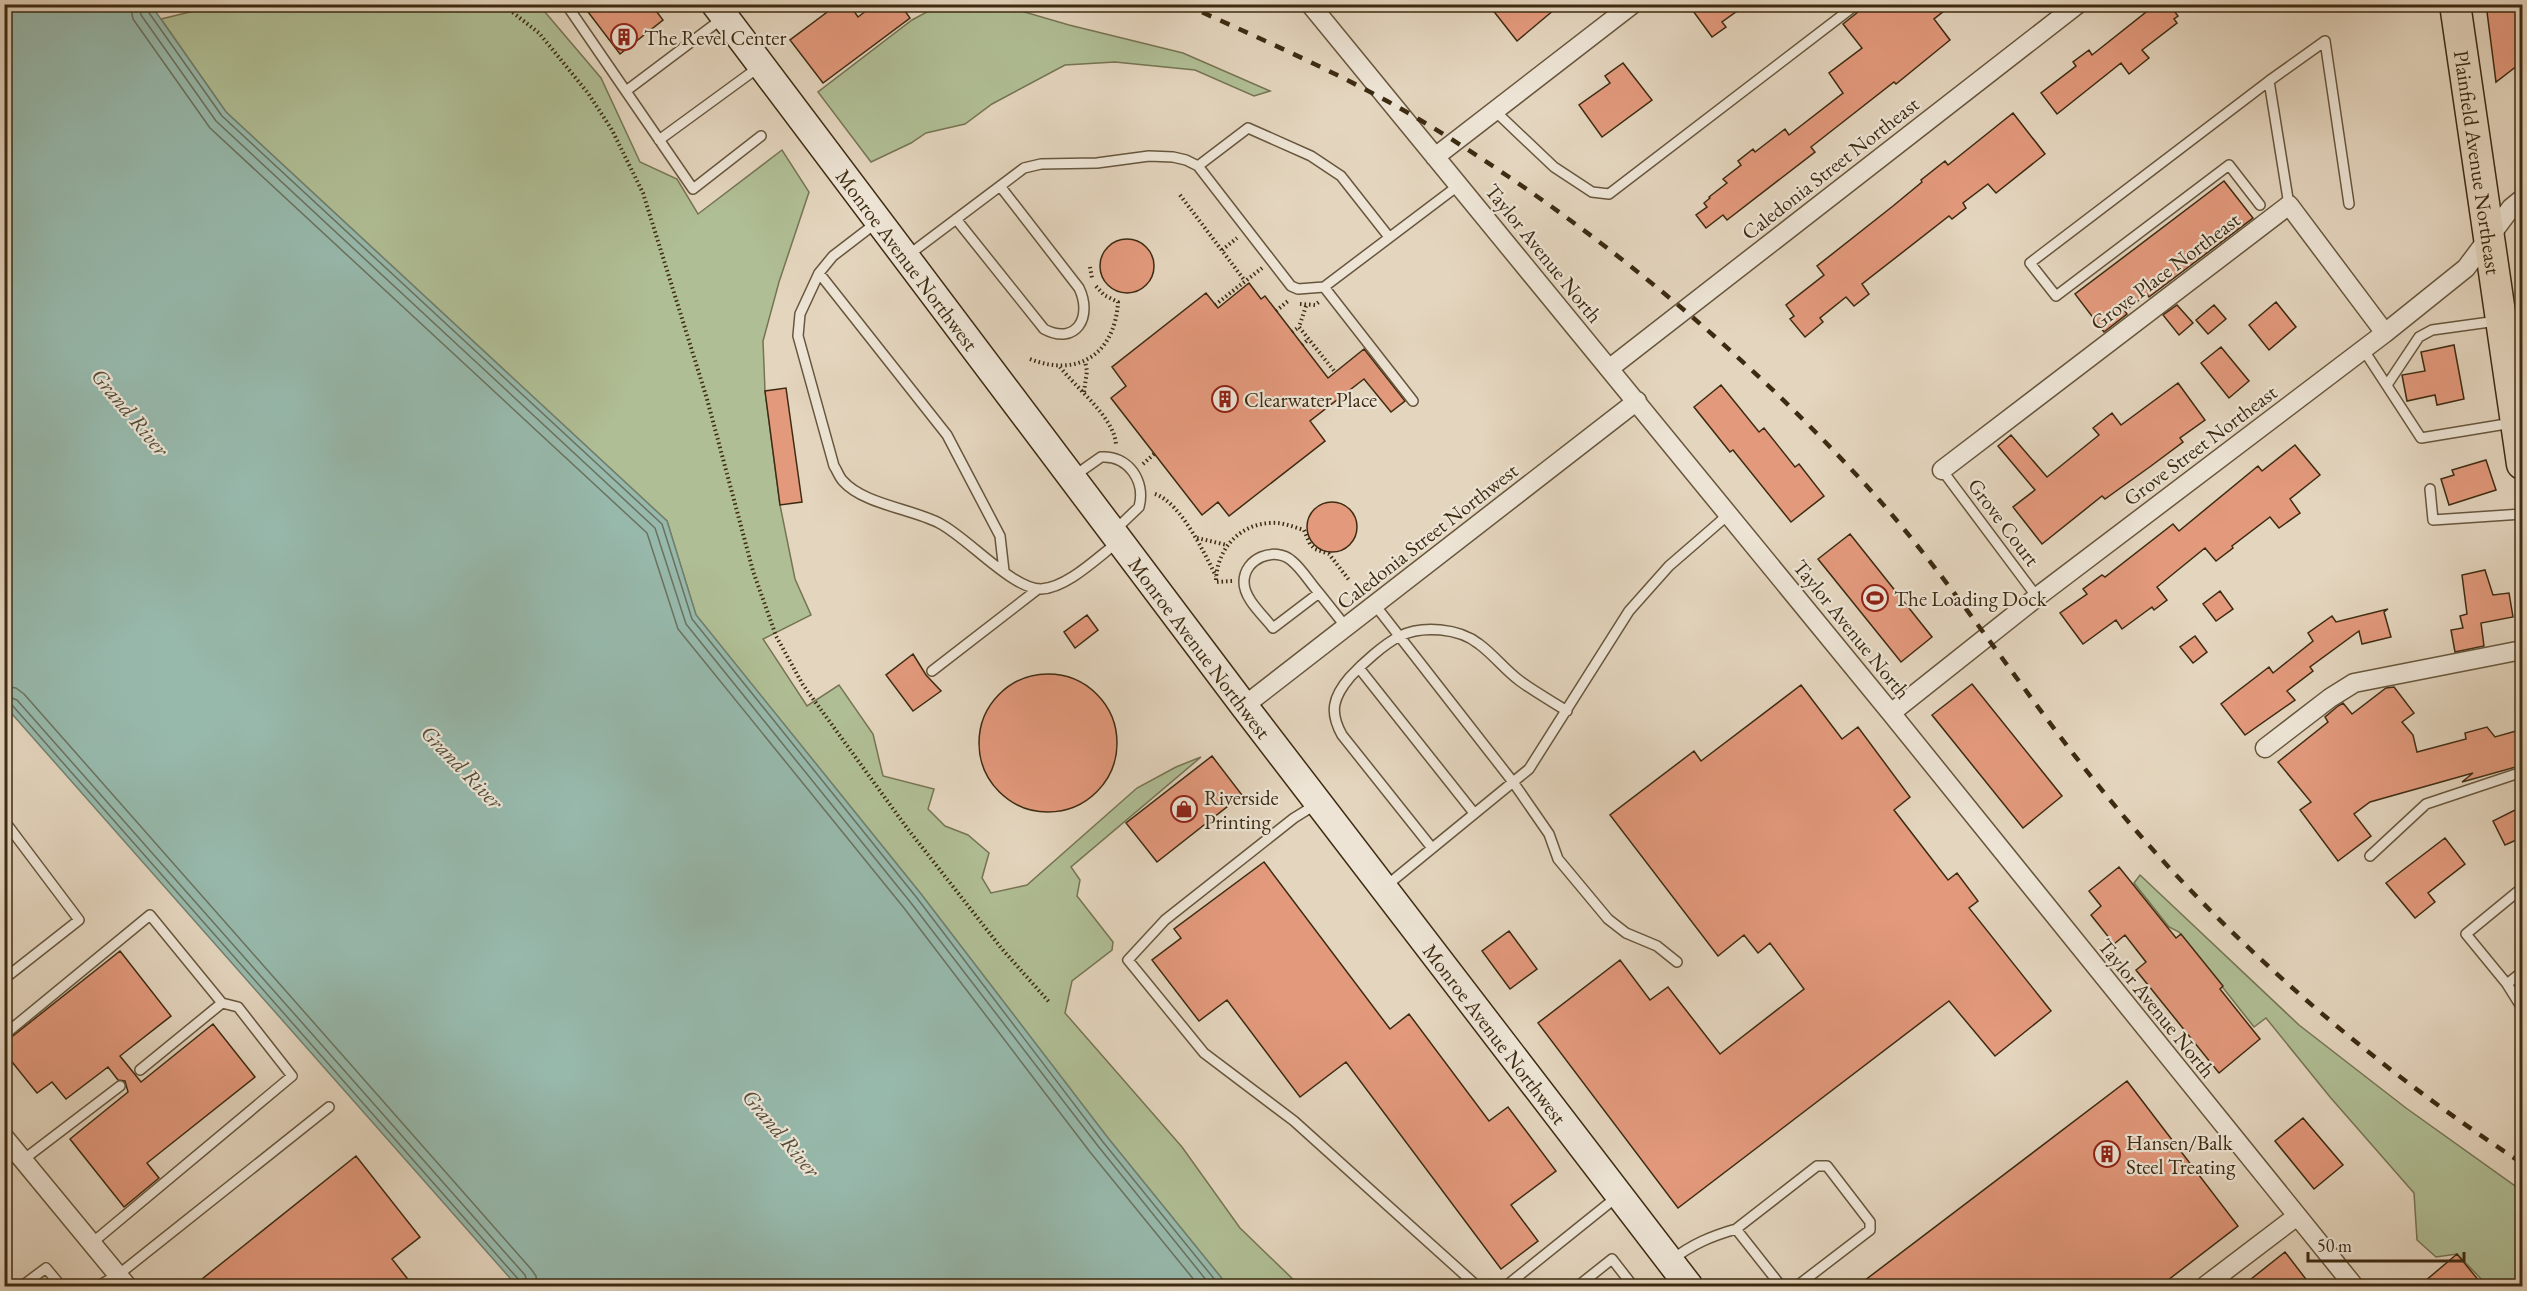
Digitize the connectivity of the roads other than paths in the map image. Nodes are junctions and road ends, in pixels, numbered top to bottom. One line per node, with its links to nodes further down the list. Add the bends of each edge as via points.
1 (566, 4): 10 (lane)
2 (1310, 4): 14 (street, Taylor Avenue North)
3 (1633, 4): 11 (street)
4 (1857, 4): 11 (lane, via 1610,194 1592,192 1554,166)
5 (2078, 4): 32 (street, Caledonia Street Northeast)
6 (2455, 4): 25 (main road, Plainfield Avenue Northeast)
7 (720, 11): 8 (main road, Monroe Avenue Northwest); 10 (lane)
8 (761, 65): 13 (lane); 23 (main road, Monroe Avenue Northwest)
9 (2270, 81): 19 (lane, via 2325,41); 20 (lane, via 2030,263 2056,296 2229,165); 21 (lane)
10 (626, 91): 13 (lane)
11 (1495, 111): 14 (street)
12 (761, 136): 13 (lane, via 693,189)
13 (659, 140)
14 (1435, 157): 16 (street, Taylor Avenue North)
15 (1197, 166): 17 (lane, via 1173,157 1149,156 1097,163 1041,164 1024,168); 24 (lane, via 1248,128 1311,156 1341,176); 28 (lane, via 1291,286)
16 (1459, 185): 24 (lane); 32 (street, Taylor Avenue North)
17 (1000, 186): 22 (lane); 22 (lane, via 1079,288 1086,308 1080,326 1062,335 1044,329)
18 (2523, 199): 25 (street, Grove Street Northeast)
19 (2349, 204)
20 (2260, 205)
21 (2289, 205): 30 (street); 38 (street, Grove Place Northeast)
22 (956, 219): 26 (lane)
23 (878, 221): 26 (main road, Monroe Avenue Northwest); 27 (lane, via 833,256)
24 (1389, 237): 28 (lane)
25 (2489, 237): 29 (main road, Plainfield Avenue Northeast); 30 (street, Grove Street Northeast, via 2466,268)
26 (906, 257): 39 (main road, Monroe Avenue Northwest)
27 (819, 273): 44 (lane, via 947,435 1000,536); 44 (lane, via 800,314 798,336 834,465 843,481 856,492 939,523)
28 (1324, 287): 34 (lane)
29 (2509, 332): 33 (lane, via 2432,330 2419,337); 36 (main road, Plainfield Avenue Northeast)
30 (2385, 333): 31 (street, Grove Street Northeast)
31 (2363, 349): 33 (lane); 47 (street, Grove Street Northeast)
32 (1610, 368): 35 (street, Taylor Avenue North)
33 (2386, 385): 36 (lane, via 2421,438)
34 (1413, 401)
35 (1637, 401): 41 (street, Taylor Avenue North); 48 (street, Caledonia Street Northwest)
36 (2516, 423): 37 (main road, Plainfield Avenue Northeast)
37 (2523, 464)
38 (1942, 470): 47 (lane, Grove Court)
39 (1072, 477): 43 (main road, Monroe Avenue Northwest); 43 (lane, via 1101,457 1119,459 1132,470 1140,487 1139,507)
40 (2430, 489): 42 (lane, via 2433,520)
41 (1729, 514): 55 (lane, via 1649,586 1629,611); 56 (street, Taylor Avenue North)
42 (2523, 514)
43 (1117, 536): 45 (lane, via 1062,584); 54 (main road, Monroe Avenue Northwest)
44 (1005, 572): 45 (lane)
45 (1038, 589): 53 (lane)
46 (1319, 593): 46 (lane, via 1292,561 1277,554 1260,557 1251,564 1244,581 1248,596 1273,628); 49 (lane)
47 (2037, 597): 56 (street, Grove Street Northeast)
48 (1375, 605): 49 (street, Caledonia Street Northwest); 50 (lane)
49 (1346, 627): 54 (street, Caledonia Street Northwest)
50 (1400, 636): 52 (lane); 55 (lane, via 1420,630 1459,634 1478,642 1520,681); 59 (lane)
51 (2523, 650): 57 (street, via 2354,683)
52 (1359, 668): 61 (lane); 63 (lane, via 1340,690 1334,721)
53 (932, 671)
54 (1244, 706): 60 (main road, Monroe Avenue Northwest)
55 (1567, 711): 59 (lane, via 1535,761)
56 (1891, 713): 80 (street, Taylor Avenue North)
57 (2265, 748)
58 (2523, 772): 64 (lane, via 2426,804)
59 (1513, 782): 61 (lane); 67 (lane, via 1549,834 1558,859 1608,919 1626,933 1657,946)
60 (1319, 803): 65 (main road, Monroe Avenue Northwest); 88 (lane, via 1294,818 1165,920 1128,960 1204,1053 1294,1121)
61 (1474, 813): 63 (lane)
62 (6, 826): 69 (lane, via 79,920)
63 (1432, 848): 65 (lane)
64 (2370, 856)
65 (1384, 888): 79 (main road, Monroe Avenue Northwest)
66 (2523, 888): 70 (lane, via 2466,934)
67 (1677, 962)
68 (2523, 972): 70 (lane)
69 (4, 979)
70 (2507, 984): 72 (lane)
71 (222, 1003): 73 (lane, via 150,915); 74 (lane); 82 (lane, via 238,1007 292,1076)
72 (2523, 1008)
73 (4, 1035)
74 (140, 1070)
75 (120, 1086): 78 (lane)
76 (329, 1107): 84 (lane)
77 (4, 1137): 78 (street)
78 (23, 1160): 82 (street)
79 (1619, 1195): 83 (main road, Monroe Avenue Northwest); 89 (lane)
80 (2297, 1216): 95 (street); 96 (street, Taylor Avenue North)
81 (1736, 1229): 83 (lane, via 1689,1247); 93 (lane); 94 (lane, via 1817,1166 1827,1166 1870,1222 1870,1230)
82 (92, 1243): 84 (street)
83 (1670, 1261): 92 (main road, Monroe Avenue Northwest)
84 (122, 1281): 87 (lane)
85 (22, 1287): 86 (lane, via 46,1268)
86 (61, 1287)
87 (98, 1287)
88 (1477, 1287)
89 (1506, 1287)
90 (1578, 1287): 91 (lane, via 1612,1259)
91 (1633, 1287)
92 (1689, 1287)
93 (1780, 1287)
94 (1797, 1287)
95 (2205, 1287)
96 (2354, 1287)

